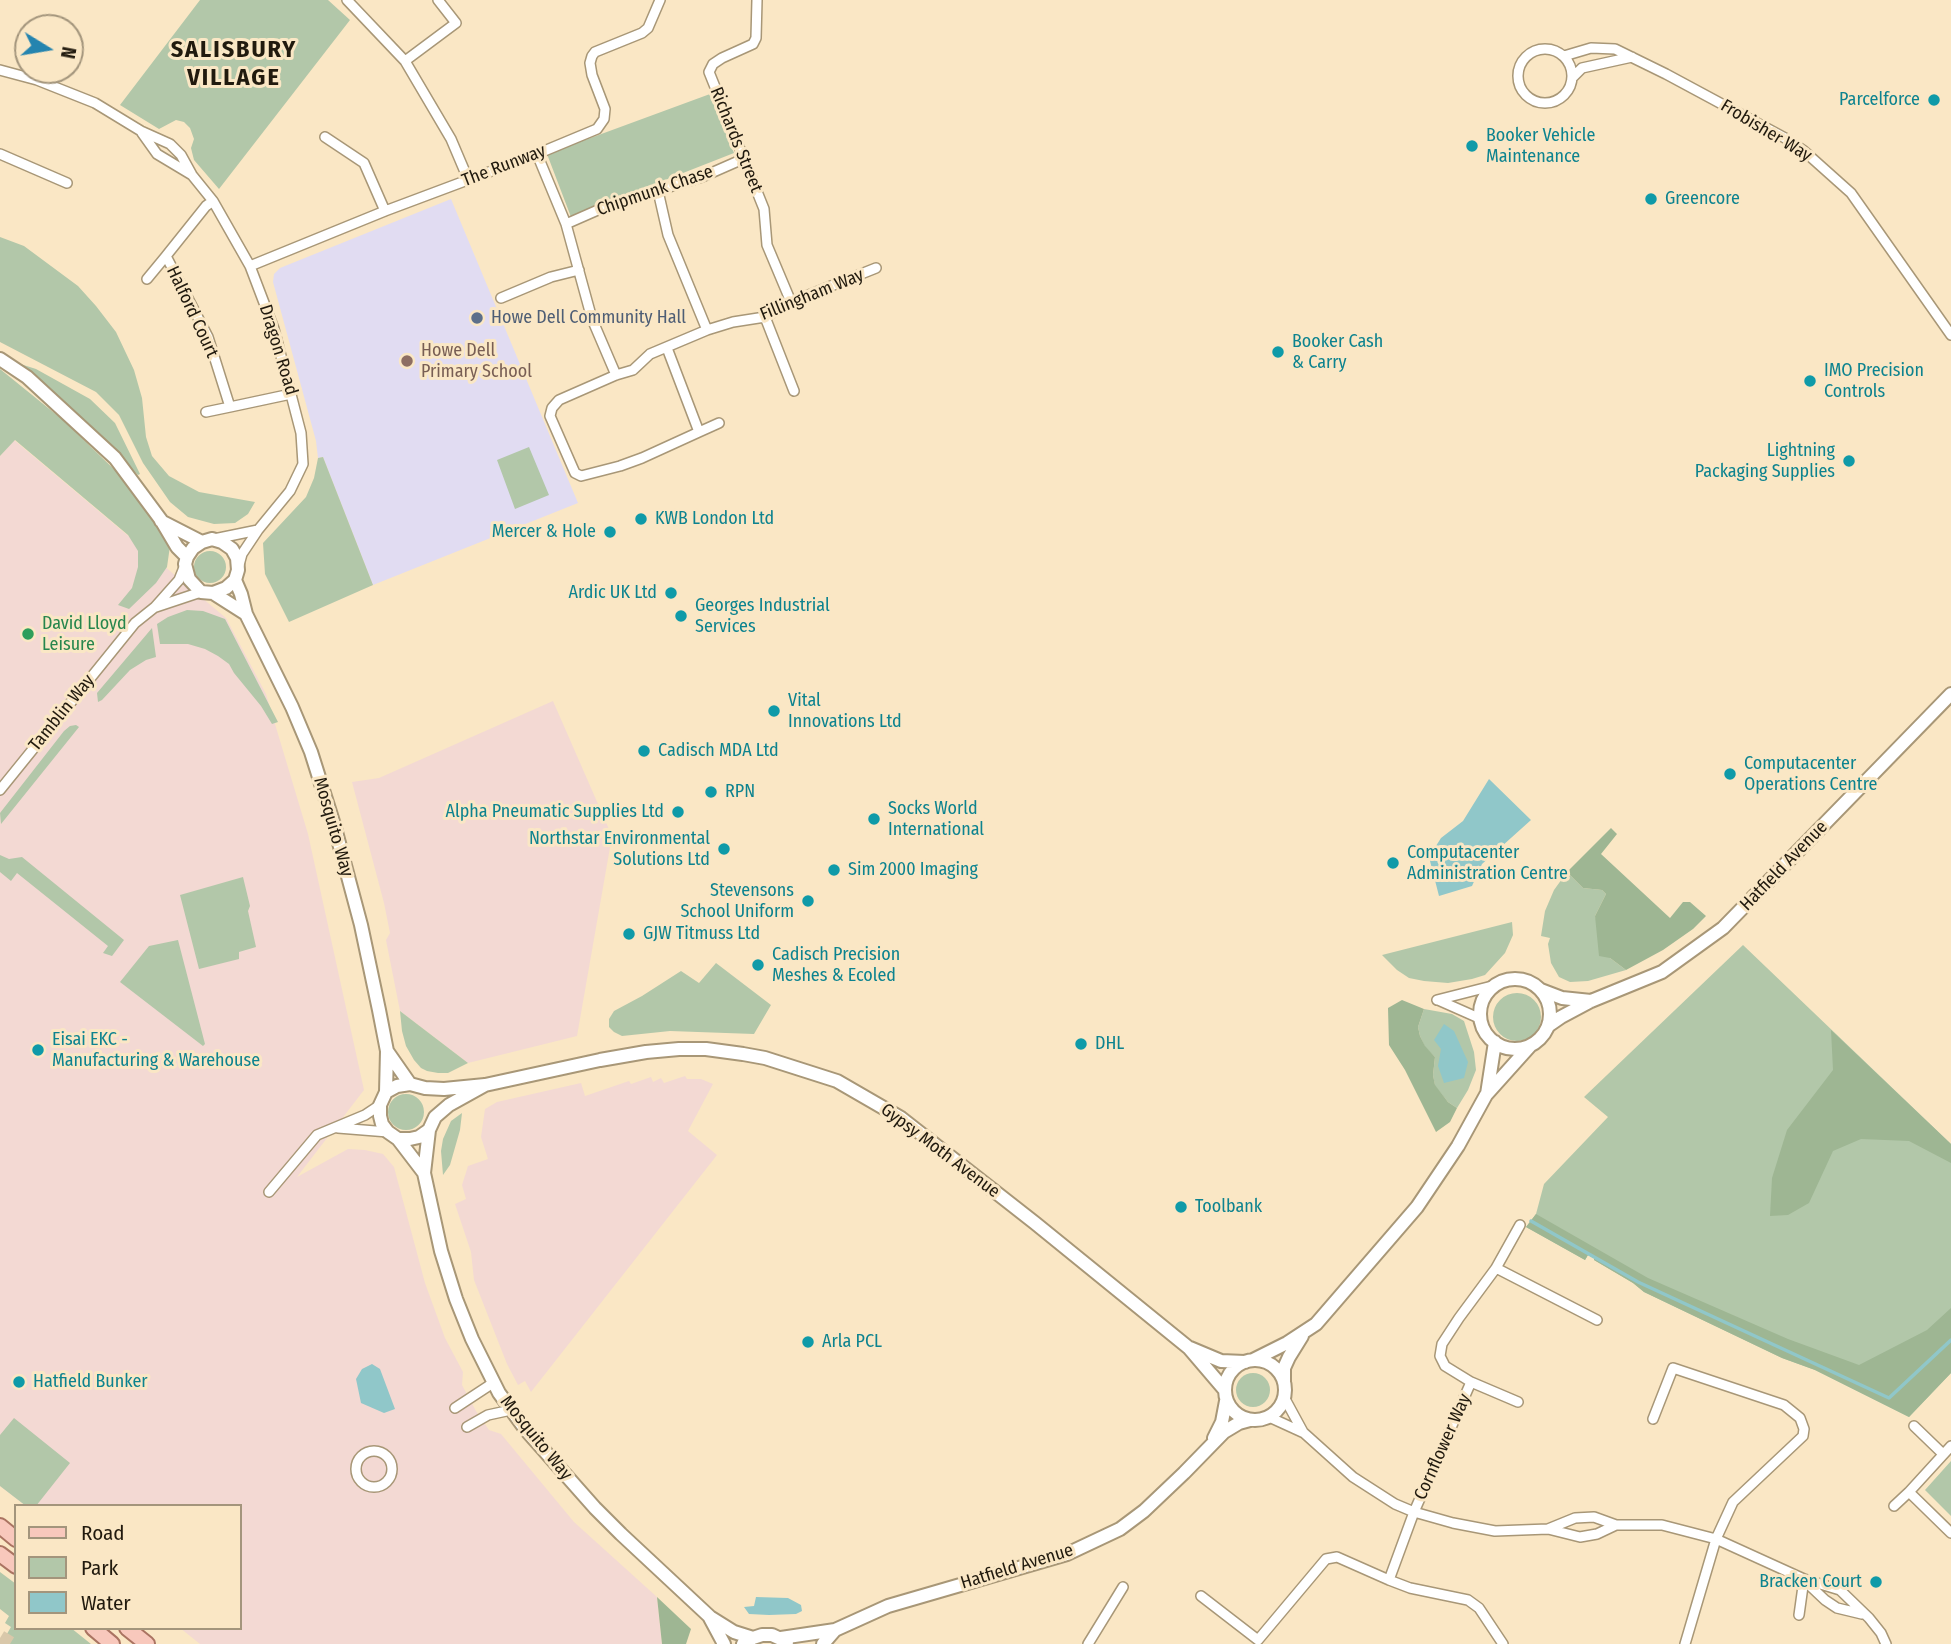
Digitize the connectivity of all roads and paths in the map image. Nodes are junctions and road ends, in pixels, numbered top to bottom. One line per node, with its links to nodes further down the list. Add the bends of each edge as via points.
1 (348, 0): 7 (street)
2 (438, 0): 7 (street, via 456,23)
3 (660, 0): 13 (street, The Runway, via 642,33 592,56 592,75 605,109 597,128)
4 (757, 0): 14 (street, Richards Street, via 753,44 722,58 709,72)
5 (1564, 56): 6 (street, Frobisher Way, via 1591,48 1615,48); 9 (street); 9 (street, via 1547,49 1531,53 1519,68 1520,86 1531,99 1549,104 1565,95)
6 (1632, 57): 9 (street, via 1582,68); 31 (street, Frobisher Way, via 1785,138 1828,170 1851,193)
7 (405, 61): 16 (street, via 451,139)
8 (0, 70): 10 (street, Dragon Road, via 95,103)
9 (1572, 78)
10 (141, 131): 15 (street, Dragon Road, via 157,154); 15 (street, Dragon Road, via 170,144)
11 (325, 137): 20 (street, via 364,163)
12 (0, 154): 17 (street)
13 (537, 155): 16 (street, The Runway); 21 (street)
14 (743, 159): 18 (street, Chipmunk Chase); 28 (street, Richards Street, via 764,209 767,245)
15 (191, 175): 19 (street, Dragon Road)
16 (468, 179): 20 (street, The Runway)
17 (67, 183)
18 (658, 191): 21 (street, Chipmunk Chase); 30 (street, via 668,235)
19 (213, 201): 22 (street, Halford Court); 23 (street, Dragon Road)
20 (385, 211): 23 (street, The Runway)
21 (566, 224): 25 (street)
22 (166, 256): 26 (street, Halford Court); 37 (street, Halford Court, via 208,337)
23 (250, 266): 36 (street, Dragon Road, via 274,329)
24 (876, 268): 28 (street, Fillingham Way)
25 (579, 270): 27 (street); 34 (street, via 592,319)
26 (147, 279)
27 (501, 298)
28 (791, 302): 29 (street, Fillingham Way)
29 (765, 317): 30 (street, Fillingham Way); 35 (street)
30 (707, 330): 32 (street, Fillingham Way)
31 (1951, 335)
32 (667, 348): 34 (street, Fillingham Way, via 649,355 633,370); 40 (street)
33 (0, 359): 41 (street, via 27,377 115,458)
34 (615, 375): 40 (street, Fillingham Way, via 559,400 552,408 550,416 575,473 581,476 620,466)
35 (794, 391)
36 (291, 394): 37 (street); 42 (street, Dragon Road, via 303,464 290,491)
37 (230, 407): 38 (street)
38 (206, 412)
39 (719, 423): 40 (street)
40 (699, 432)
41 (161, 520): 43 (street); 44 (street)
42 (258, 530): 43 (street); 45 (street, Dragon Road, via 242,554)
43 (207, 541): 44 (street, via 193,548); 45 (street, via 222,542 232,549 237,558)
44 (186, 561): 46 (street, via 189,579); 47 (street, Tamblin Way, via 179,580)
45 (236, 575): 46 (street, via 226,589); 48 (street, Mosquito Way)
46 (207, 593): 47 (street, Tamblin Way); 48 (street)
47 (155, 607): 50 (street, Tamblin Way, via 135,623)
48 (246, 614): 58 (street, Mosquito Way, via 292,707 318,773 360,925)
49 (1951, 694): 53 (street, Hatfield Avenue, via 1723,928 1662,972)
50 (0, 790)
51 (1496, 985): 52 (street, via 1516,979); 54 (street, via 1484,999); 54 (street, via 1437,1000)
52 (1541, 990): 53 (street); 55 (street, via 1550,1009)
53 (1591, 1001): 55 (street, Hatfield Avenue)
54 (1481, 1019): 56 (street)
55 (1548, 1026): 57 (street)
56 (1494, 1042): 57 (street, via 1517,1049); 63 (street)
57 (1530, 1046): 63 (street)
58 (387, 1051): 59 (street, Mosquito Way); 62 (street, Mosquito Way)
59 (410, 1084): 61 (street); 62 (street)
60 (485, 1085): 61 (street, Gypsy Moth Avenue); 65 (street, Gypsy Moth Avenue); 75 (street, Gypsy Moth Avenue, via 600,1060 679,1049 765,1058 837,1081 901,1118)
61 (425, 1088): 65 (street)
62 (386, 1092): 64 (street)
63 (1486, 1095): 74 (street, via 1416,1207)
64 (380, 1105): 66 (street); 68 (street, via 382,1124)
65 (435, 1117): 67 (street)
66 (336, 1128): 68 (street); 70 (street, via 317,1135)
67 (429, 1129): 68 (street, via 410,1139); 69 (street, Mosquito Way)
68 (393, 1135): 69 (street, Mosquito Way)
69 (424, 1172): 78 (street, Mosquito Way, via 440,1251)
70 (269, 1192)
71 (1520, 1225): 72 (street)
72 (1496, 1268): 73 (street); 77 (street, Cornflower Way, via 1442,1344 1440,1356 1445,1366)
73 (1597, 1320)
74 (1305, 1332): 76 (street); 79 (street, via 1284,1368)
75 (1189, 1348): 76 (street, Gypsy Moth Avenue, via 1221,1361); 80 (street, Gypsy Moth Avenue)
76 (1249, 1361): 79 (street, via 1273,1367); 80 (street, via 1230,1373)
77 (1471, 1382): 81 (street, Cornflower Way); 96 (street, Cornflower Way)
78 (493, 1383): 82 (street); 83 (street, Mosquito Way)
79 (1284, 1391): 84 (street, via 1281,1405); 89 (street)
80 (1225, 1395): 86 (street, via 1237,1415); 90 (street, Hatfield Avenue, via 1219,1429)
81 (1518, 1402)
82 (455, 1408)
83 (510, 1410): 88 (street); 109 (street, Mosquito Way, via 594,1508)
84 (1269, 1417): 86 (street); 89 (street)
85 (1653, 1419): 102 (street, via 1673,1368 1784,1405 1800,1418 1803,1436 1733,1502)
86 (1250, 1420): 90 (street, Hatfield Avenue)
87 (1914, 1426): 92 (street)
88 (467, 1427)
89 (1304, 1433): 96 (street, via 1353,1477)
90 (1210, 1444): 112 (street, Hatfield Avenue, via 1144,1511 1119,1529 1067,1554 888,1606)
91 (1951, 1447): 92 (street)
92 (1943, 1454): 94 (street)
93 (388, 1456): 93 (street, via 392,1473 385,1484 371,1487 362,1482 356,1470 361,1455 373,1450)
94 (1909, 1492): 95 (street); 100 (street)
95 (1894, 1506)
96 (1414, 1512): 99 (street, via 1495,1531); 104 (street, Cornflower Way)
97 (1616, 1525): 99 (street, via 1580,1536); 99 (street, via 1594,1517); 102 (street, via 1661,1525)
98 (0, 1526): 101 (main road)
99 (1548, 1529)
100 (1951, 1534)
101 (14, 1537)
102 (1716, 1539): 103 (street); 122 (street)
103 (1804, 1579): 107 (street, via 1840,1590); 107 (street, via 1837,1608); 108 (street)
104 (1389, 1580): 115 (street, via 1337,1557 1326,1559); 121 (street, via 1468,1600 1479,1608)
105 (1123, 1587): 120 (street)
106 (1200, 1596): 115 (street)
107 (1864, 1614): 123 (street)
108 (1799, 1615)
109 (710, 1617): 113 (street, Mosquito Way); 118 (street, Mosquito Way)
110 (95, 1630): 116 (main road)
111 (130, 1630): 117 (main road)
112 (835, 1630): 114 (street, Hatfield Avenue); 119 (street, Hatfield Avenue)
113 (748, 1641): 114 (street, Hatfield Avenue, via 772,1635)
114 (786, 1641)
115 (1260, 1642)
116 (112, 1644)
117 (147, 1644)
118 (724, 1644)
119 (823, 1644)
120 (1088, 1644)
121 (1503, 1644)
122 (1685, 1644)
123 (1886, 1644)

